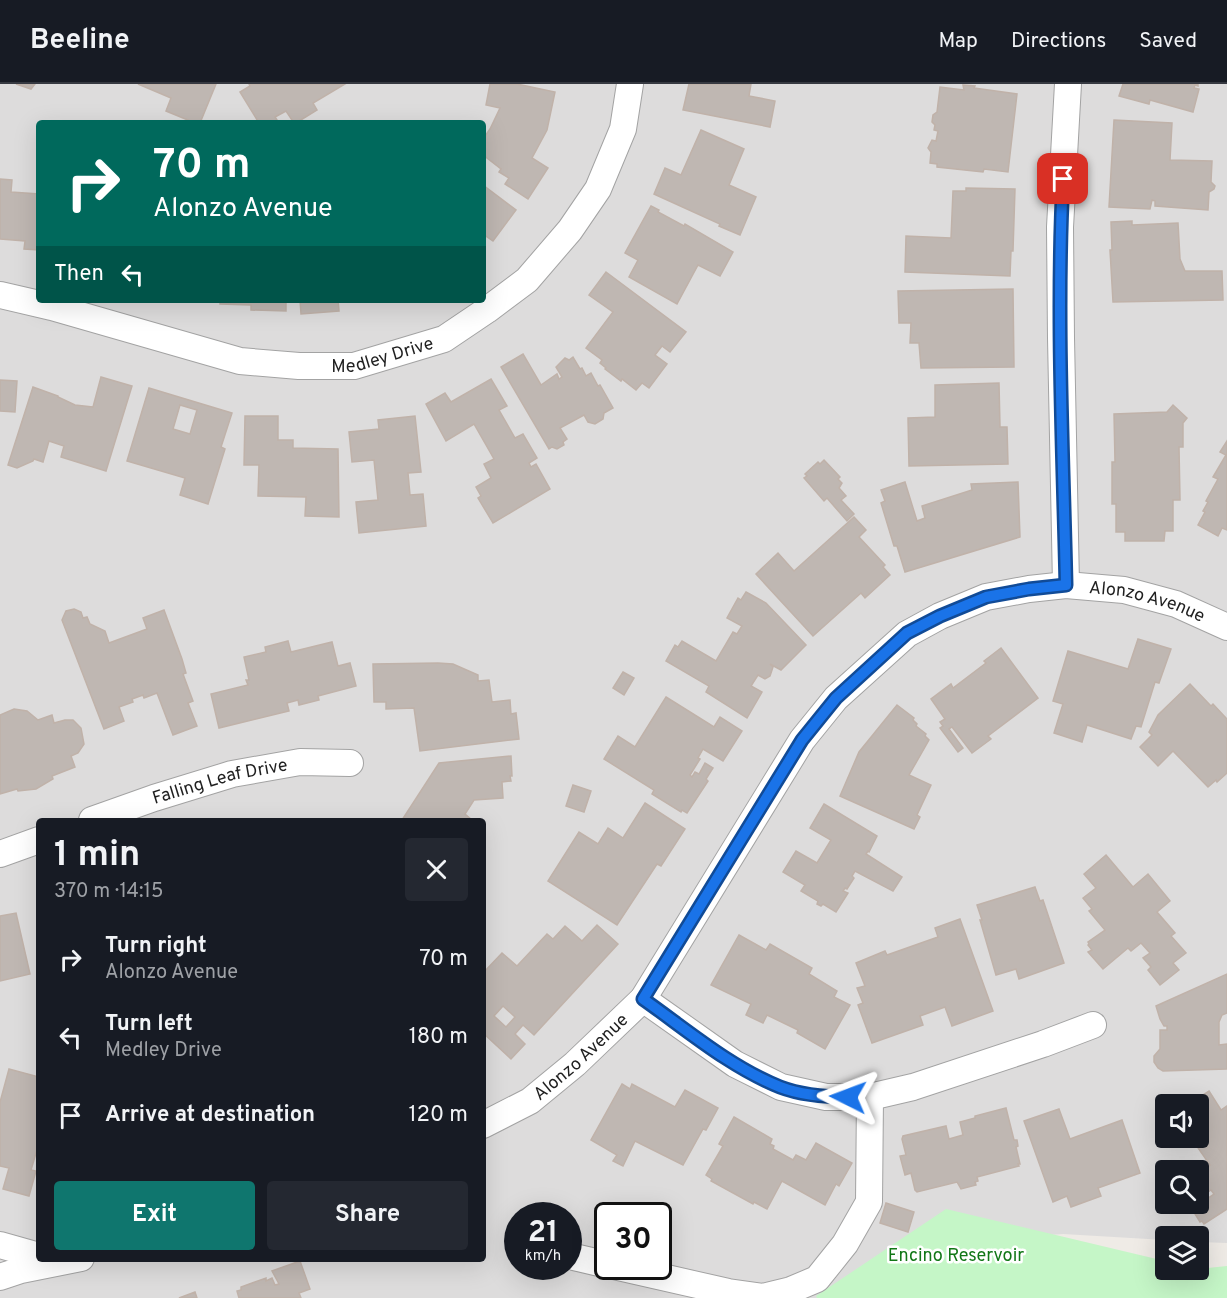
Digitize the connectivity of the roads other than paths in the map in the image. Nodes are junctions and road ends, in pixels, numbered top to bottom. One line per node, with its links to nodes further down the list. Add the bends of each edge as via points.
1 (630, 84): 3 (street, Medley Drive, via 619,139 598,189 570,230 526,280 433,343 354,366 240,361)
2 (1068, 84): 4 (street, via 1060,227)
3 (0, 295)
4 (1066, 585): 5 (street, Alonzo Avenue, via 1124,590 1176,604); 10 (street, Alonzo Avenue, via 986,597 940,616 907,633 836,698 802,740)
5 (1227, 627)
6 (350, 764): 7 (street, Falling Leaf Drive, via 300,762 232,774)
7 (98, 818)
8 (36, 841): 9 (street)
9 (0, 854)
10 (643, 999): 12 (street, via 735,1064 781,1087 826,1097); 13 (street, Alonzo Avenue, via 530,1101)
11 (1093, 1025): 12 (street, via 934,1080)
12 (870, 1097): 18 (street, via 869,1202 845,1244 817,1279 764,1297)
13 (486, 1123)
14 (0, 1245): 15 (street)
15 (36, 1253)
16 (46, 1262): 17 (street)
17 (0, 1277)
18 (672, 1279)

